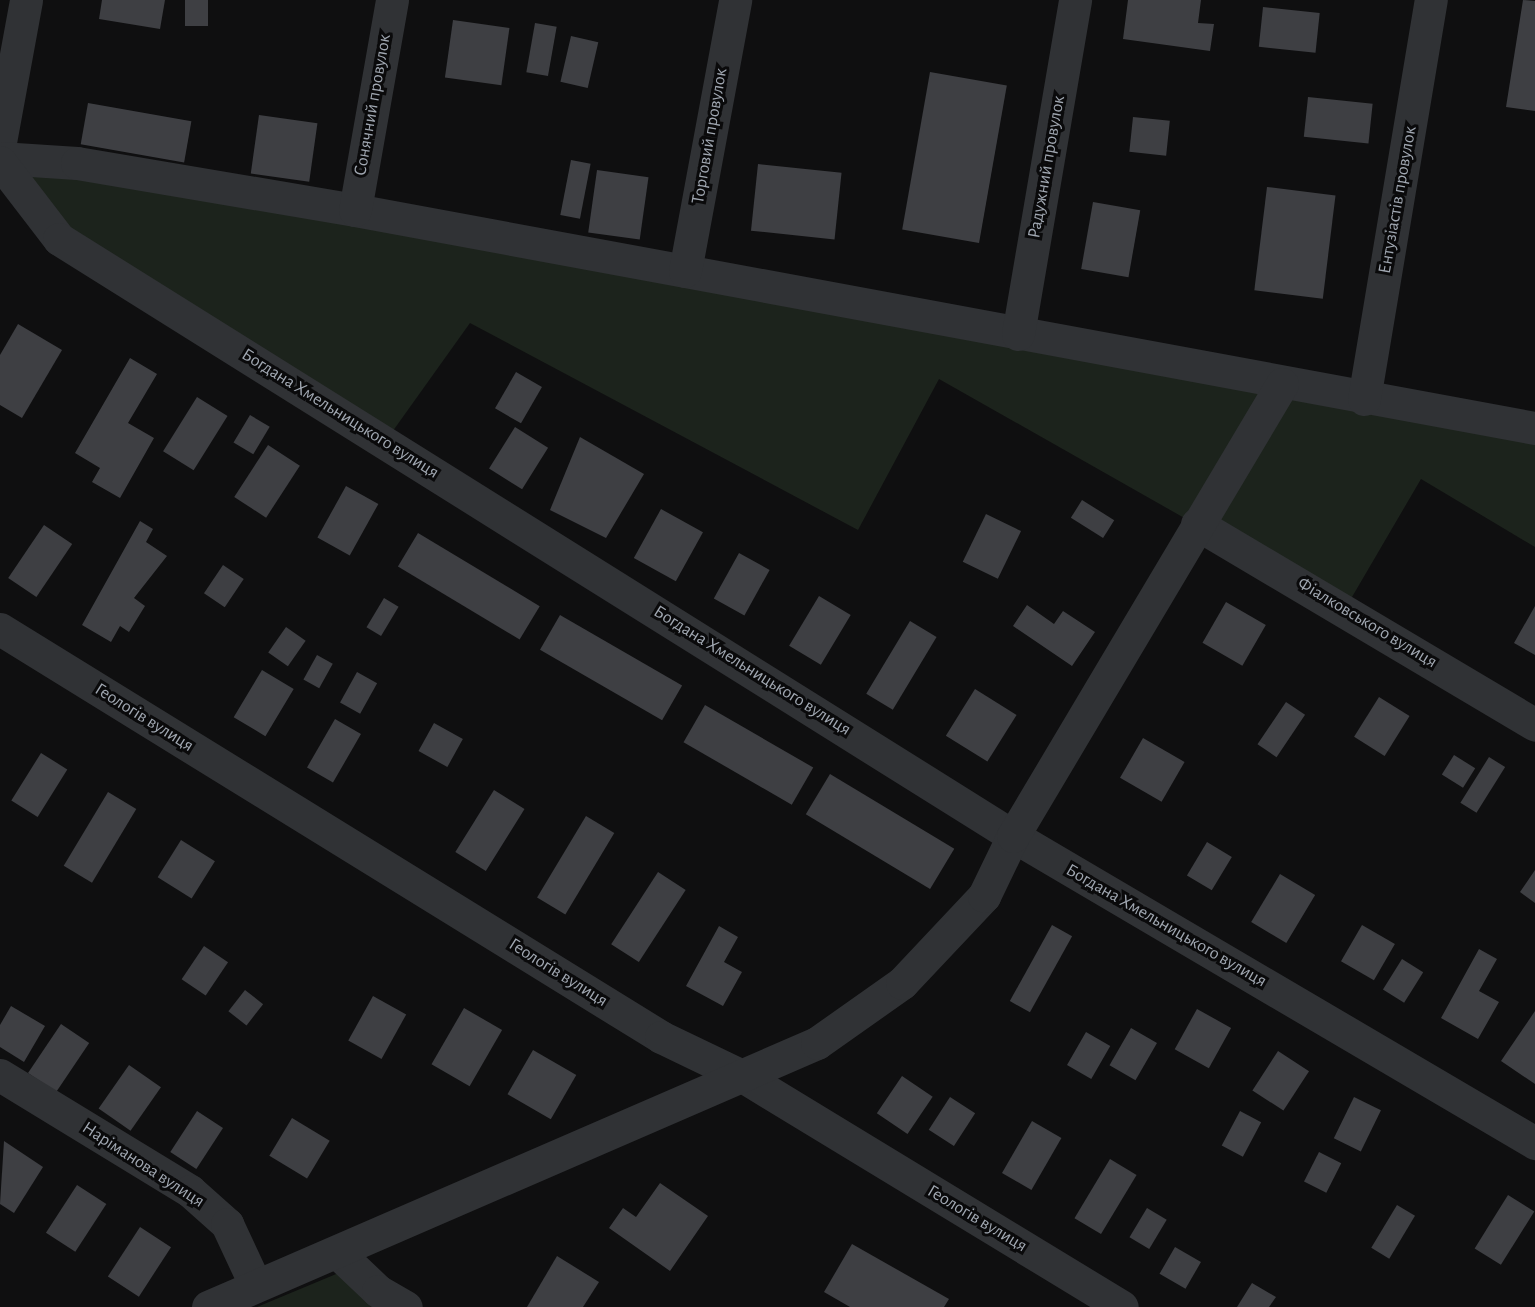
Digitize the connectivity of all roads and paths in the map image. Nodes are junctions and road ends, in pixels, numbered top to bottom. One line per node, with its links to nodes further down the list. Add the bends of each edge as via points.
1 (26, 0): 6 (street)
2 (392, 0): 8 (street, Сонячний провулок)
3 (735, 0): 9 (street, Торговий провулок)
4 (1075, 0): 10 (street, Радужний провулок)
5 (1431, 0): 12 (street, Ентузіастів провулок)
6 (0, 142)
7 (0, 160): 8 (street, via 77,163); 17 (street, Богдана Хмельницького вулиця, via 59,239)
8 (355, 210): 9 (street)
9 (685, 271): 10 (street)
10 (1018, 334): 11 (street)
11 (1282, 384): 12 (street); 14 (street)
12 (1364, 399): 13 (street)
13 (1535, 428)
14 (1197, 524): 16 (street, Фіалковського вулиця); 17 (street)
15 (0, 629): 19 (street, Геологів вулиця, via 662,1037)
16 (1535, 725)
17 (1013, 836): 19 (street, via 984,896 902,983 817,1043); 20 (street, Богдана Хмельницького вулиця)
18 (0, 1075): 22 (street, Наріманова вулиця, via 190,1191 227,1224)
19 (744, 1077): 21 (street); 25 (street, Геологів вулиця)
20 (1535, 1143)
21 (338, 1253): 22 (street); 24 (street, via 378,1291)
22 (255, 1284): 23 (street)
23 (208, 1307)
24 (406, 1307)
25 (1122, 1307)

